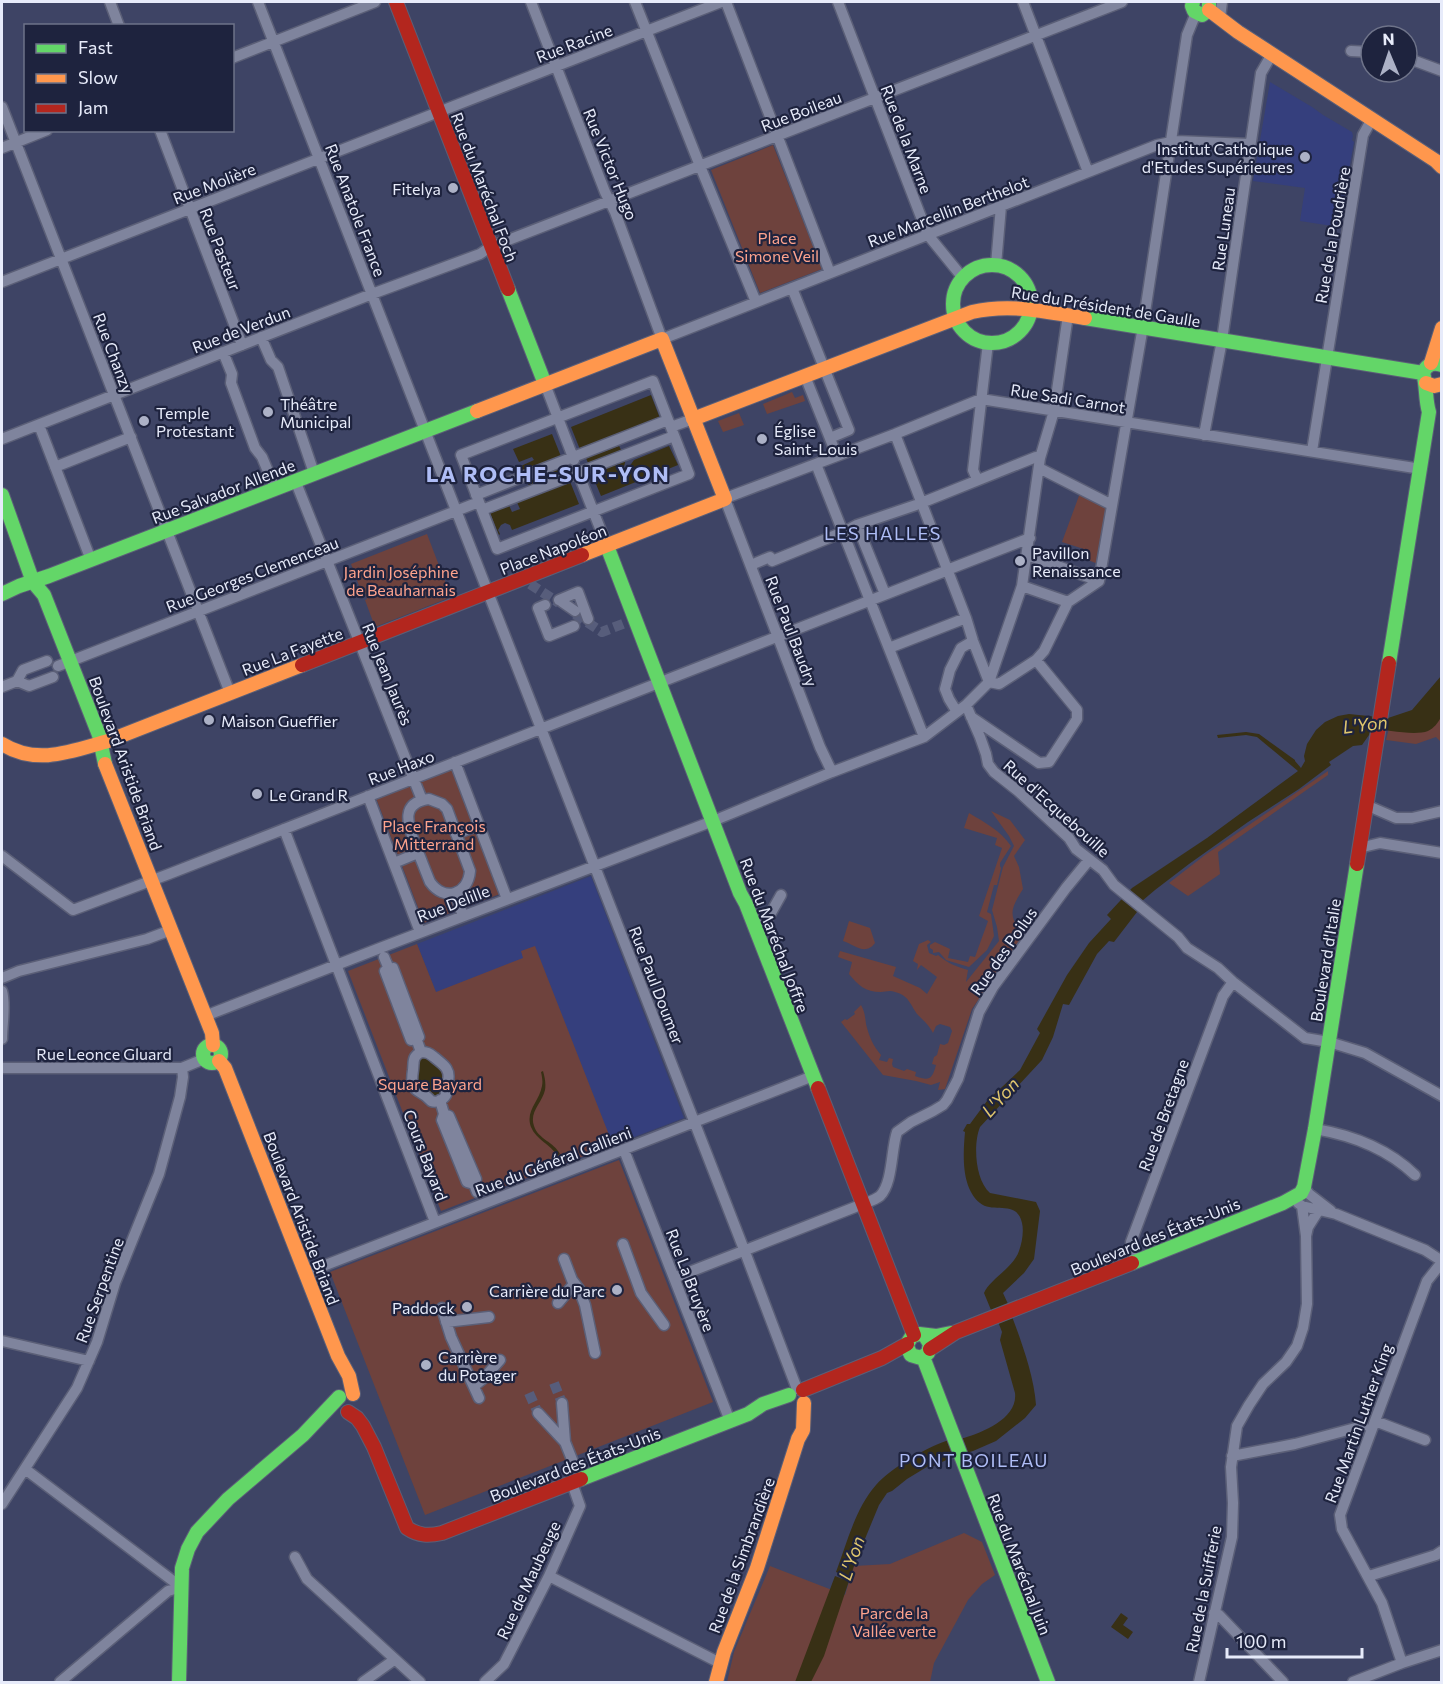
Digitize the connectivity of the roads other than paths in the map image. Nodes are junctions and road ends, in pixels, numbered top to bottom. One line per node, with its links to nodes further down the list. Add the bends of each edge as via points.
1 (110, 2): 13 (street)
2 (258, 2): 16 (street, Rue Anatole France)
3 (375, 2): 16 (street)
4 (396, 2): 26 (main road, Rue du Maréchal Foch)
5 (531, 2): 22 (street, Rue Victor Hugo)
6 (636, 2): 14 (street)
7 (724, 2): 14 (street, Rue Racine); 30 (street)
8 (837, 2): 24 (street, Rue de la Marne)
9 (1023, 2): 15 (street)
10 (1122, 2): 15 (street, Rue Boileau)
11 (1222, 2): 12 (street)
12 (1201, 9): 19 (main road); 31 (street, via 1187,35)
13 (118, 24)
14 (647, 31): 22 (street, Rue Racine); 36 (street)
15 (1036, 35): 24 (street, Rue Boileau); 38 (street)
16 (274, 42): 20 (street); 35 (street, Rue Anatole France)
17 (1351, 51): 18 (street)
18 (1359, 51)
19 (1272, 54): 27 (main road); 33 (street, Rue Luneau, via 1262,70)
20 (234, 57)
21 (1419, 62): 23 (street)
22 (556, 66): 26 (street, Rue Racine); 39 (street, Rue Victor Hugo)
23 (1442, 71)
24 (875, 98): 30 (street, Rue Boileau); 42 (street, Rue de la Marne)
25 (2, 106): 32 (street, Rue Chanzy)
26 (438, 112): 35 (street, Rue Molière); 43 (main road, Rue du Maréchal Foch)
27 (1372, 119): 37 (main road); 63 (street, Rue de la Poudrière, via 1363,135)
28 (42, 132): 32 (street)
29 (161, 132): 41 (street, Rue Pasteur)
30 (776, 136): 36 (street, Rue Boileau); 46 (street)
31 (1171, 141): 33 (street, Rue Marcellin Berthelot); 38 (street, Rue Marcellin Berthelot); 55 (street)
32 (16, 143): 34 (street); 44 (street, Rue Chanzy)
33 (1250, 144): 59 (street, Rue Luneau)
34 (2, 148)
35 (319, 158): 41 (street, Rue Molière); 50 (street, Rue Anatole France)
36 (700, 166): 39 (street, Rue Boileau); 51 (street)
37 (1442, 167)
38 (1088, 172): 40 (street, Rue Marcellin Berthelot)
39 (610, 201): 43 (street, Rue Boileau); 58 (street, Rue Victor Hugo)
40 (1001, 206): 42 (street, Rue Marcellin Berthelot); 45 (street)
41 (190, 209): 44 (street, Rue Molière); 61 (street, Rue Pasteur)
42 (928, 235): 46 (street, Rue Marcellin Berthelot); 47 (street, Rue de la Marne)
43 (490, 248): 50 (street, Rue de Verdun); 67 (main road, Rue du Maréchal Foch)
44 (60, 260): 48 (street, Rue Molière); 68 (street, Rue Chanzy)
45 (996, 265): 47 (main road, via 978,268); 52 (main road, via 1020,276 1030,291)
46 (830, 273): 49 (street, Rue Marcellin Berthelot)
47 (963, 278): 54 (main road, via 954,297)
48 (2, 282)
49 (792, 288): 51 (street, Rue Marcellin Berthelot); 64 (street)
50 (372, 294): 57 (street, Rue de Verdun); 77 (street, Rue Anatole France)
51 (756, 302): 58 (street, Rue Marcellin Berthelot)
52 (1032, 309): 53 (main road, Rue du Président de Gaulle); 54 (main road, Rue du Président de Gaulle, via 992,307); 60 (main road, via 1026,325 1014,337)
53 (1068, 315): 55 (main road, Rue du Président de Gaulle); 70 (street)
54 (955, 317): 60 (main road, via 968,335); 64 (main road, Rue du Président de Gaulle)
55 (1143, 327): 59 (main road, Rue du Président de Gaulle); 73 (street)
56 (1442, 328): 66 (main road)
57 (261, 337): 61 (street, Rue de Verdun); 91 (street, via 278,367)
58 (663, 339): 67 (main road); 72 (main road)
59 (1222, 340): 63 (main road, Rue du Président de Gaulle); 79 (street, Rue Luneau)
60 (988, 343): 69 (street)
61 (242, 345): 62 (street, Rue de Verdun)
62 (223, 352): 68 (street, Rue de Verdun); 94 (street, via 255,448)
63 (1326, 358): 66 (main road, Rue du Président de Gaulle); 84 (street, Rue de la Poudrière)
64 (825, 368): 65 (main road, Rue du Président de Gaulle); 76 (street)
65 (805, 376): 72 (main road, Rue du Président de Gaulle); 81 (street)
66 (1434, 376): 90 (main road)
67 (544, 384): 71 (street); 77 (main road)
68 (114, 395): 74 (street, Rue de Verdun); 80 (street, Rue Chanzy)
69 (981, 399): 70 (street, Rue Sadi Carnot); 78 (street); 93 (street, via 973,470)
70 (1054, 411): 73 (street, Rue Sadi Carnot); 86 (street)
71 (557, 418): 75 (street, Place Napoléon, via 653,381); 88 (street, Place Napoléon); 97 (street, Place Napoléon, via 461,455)
72 (693, 419): 75 (street); 96 (main road)
73 (1126, 422): 79 (street, Rue Sadi Carnot); 99 (street)
74 (39, 424): 82 (street, Rue de Verdun); 89 (street)
75 (671, 428): 88 (street); 88 (street, via 594,467); 101 (street, Place Napoléon, via 689,474)
76 (849, 430): 81 (street); 83 (street)
77 (424, 431): 91 (main road, Rue Salvador Allende); 100 (street, Place Napoléon)
78 (894, 434): 83 (street); 98 (street)
79 (1204, 435): 84 (street, Rue Sadi Carnot)
80 (131, 437): 89 (street); 103 (street, Rue Chanzy)
81 (830, 438): 85 (street)
82 (2, 439)
83 (857, 448): 85 (street)
84 (1312, 451): 90 (street, Rue Sadi Carnot)
85 (837, 456): 87 (street)
86 (1040, 463): 93 (street, via 1036,457); 99 (street); 105 (street)
87 (816, 464): 96 (street); 104 (street)
88 (575, 465): 97 (street); 97 (street, via 562,479 537,489); 101 (street, Place Napoléon)
89 (55, 467): 108 (street)
90 (1421, 469): 155 (main road, Boulevard d'Italie)
91 (314, 473): 92 (main road, Rue Salvador Allende)
92 (295, 480): 94 (main road, Rue Salvador Allende); 109 (street, Rue Jean Jaurès)
93 (977, 480): 98 (street)
94 (275, 488): 103 (main road, Rue Salvador Allende)
95 (2, 495): 113 (main road, Boulevard Aristide Briand)
96 (725, 500): 106 (main road, Place Napoléon); 110 (street, Rue Paul Baudry)
97 (479, 502): 100 (street, Rue Georges Clemenceau); 101 (street, Place Napoléon, via 497,549)
98 (919, 504): 102 (street); 111 (street)
99 (1112, 505): 112 (street)
100 (456, 511): 109 (street, Rue Georges Clemenceau); 115 (street, Place Napoléon)
101 (593, 512): 106 (street)
102 (857, 525): 104 (street); 117 (street)
103 (166, 531): 108 (main road, Rue Salvador Allende); 121 (street, Rue Chanzy)
104 (843, 532): 110 (street, via 787,558 772,561 771,557); 118 (street)
105 (1030, 538): 107 (street); 111 (street, Rue Haxo)
106 (607, 546): 115 (main road, Place Napoléon, via 528,580); 135 (main road, Rue du Maréchal Joffre, via 630,621)
107 (1027, 555): 112 (street); 114 (street)
108 (91, 560): 113 (main road, Rue Salvador Allende)
109 (327, 561): 121 (street, Rue Georges Clemenceau); 128 (street, Rue Jean Jaurès)
110 (751, 565): 126 (street, Rue Paul Baudry)
111 (945, 571): 117 (street, Rue Haxo); 123 (street)
112 (1099, 580): 119 (street)
113 (33, 582): 116 (main road, Rue Salvador Allende); 132 (main road, Boulevard Aristide Briand, via 44,595)
114 (1022, 586): 119 (street); 136 (street)
115 (488, 591): 128 (main road, Rue La Fayette); 142 (street, Rue Paul Doumer)
116 (2, 594)
117 (885, 594): 118 (street, Rue Haxo)
118 (869, 600): 126 (street, Rue Haxo); 129 (street)
119 (1068, 602): 130 (street)
120 (545, 606): 125 (street, via 538,608 549,636)
121 (198, 611): 132 (street, Rue Georges Clemenceau); 138 (street, Rue Chanzy)
122 (575, 611): 124 (street, via 561,601 578,592)
123 (966, 618): 127 (street); 129 (street)
124 (588, 619)
125 (574, 626)
126 (777, 635): 135 (street, Rue Haxo); 151 (street, Rue Paul Baudry)
127 (973, 641): 136 (street); 140 (street, via 961,648 945,689)
128 (358, 643): 138 (main road, Rue La Fayette); 152 (street, Rue Jean Jaurès)
129 (889, 648): 144 (street)
130 (1036, 660): 136 (street, via 999,684); 143 (street, via 1075,705 1077,718 1053,758 1045,763 1039,763)
131 (47, 661): 134 (street, via 23,670)
132 (64, 663): 146 (main road, Boulevard Aristide Briand)
133 (53, 677): 134 (street, via 29,686)
134 (16, 681): 137 (street)
135 (660, 682): 142 (street, Rue Haxo); 157 (main road, Rue du Maréchal Joffre)
136 (989, 682): 139 (street, Rue Delille)
137 (2, 687)
138 (230, 693): 146 (main road, Rue La Fayette)
139 (966, 705): 140 (street, Rue Delille); 141 (street, Rue d'Ecquebouille)
140 (957, 712): 144 (street, Rue Delille)
141 (971, 717): 143 (street); 145 (street, Rue d'Ecquebouille)
142 (541, 729): 150 (street, Rue Haxo); 169 (street, Rue Paul Doumer)
143 (994, 730): 145 (street)
144 (924, 736): 151 (street, Rue Delille)
145 (980, 737): 167 (street, Rue d'Ecquebouille, via 994,772)
146 (104, 742): 148 (main road, Rue La Fayette); 149 (main road, Boulevard Aristide Briand)
147 (2, 744): 148 (main road)
148 (34, 756): 149 (main road, via 62,760 92,754)
149 (103, 757): 170 (main road, Boulevard Aristide Briand)
150 (455, 762): 152 (street, Rue Haxo); 158 (street)
151 (832, 772): 157 (street, Rue Delille)
152 (413, 779): 153 (street, Rue Haxo); 154 (street)
153 (368, 796): 159 (street, Rue Haxo); 168 (street)
154 (422, 800): 161 (street, via 442,804); 164 (street, via 410,809 407,822)
155 (1366, 805): 156 (street, via 1396,818); 160 (main road, Boulevard d'Italie)
156 (1442, 811)
157 (713, 821): 169 (street, Rue Delille); 175 (main road, Rue du Maréchal Joffre)
158 (479, 825): 161 (street); 173 (street)
159 (284, 829): 170 (street, Rue Haxo); 179 (street, Cours Bayard)
160 (1362, 829): 162 (street); 163 (main road, Boulevard d'Italie)
161 (456, 834): 171 (street, via 470,871 466,885)
162 (1380, 843): 163 (street); 165 (street)
163 (1359, 848): 185 (main road, Boulevard d'Italie)
164 (418, 853): 168 (street); 171 (street, via 434,888)
165 (1442, 854)
166 (2, 856): 170 (street, Rue Haxo, via 73,910)
167 (1089, 860): 181 (street, Rue d'Ecquebouille, via 1187,948); 201 (street, Rue des Poilus, via 993,987 979,1012 947,1100 897,1132 882,1193)
168 (394, 863): 177 (street)
169 (595, 866): 173 (street, Rue Delille); 195 (street, Rue Paul Doumer)
170 (152, 880): 176 (main road, Boulevard Aristide Briand)
171 (455, 893): 174 (street)
172 (781, 895): 175 (street, via 767,921)
173 (507, 899): 174 (street, Rue Delille)
174 (463, 916): 177 (street, Rue Delille)
175 (754, 926): 192 (main road, Rue du Maréchal Joffre)
176 (171, 930): 180 (street, via 19,970); 183 (main road, Boulevard Aristide Briand)
177 (420, 932): 179 (street, Rue Delille)
178 (384, 957): 187 (street, via 389,969 393,968)
179 (336, 964): 183 (street, Rue Delille); 203 (street, Cours Bayard)
180 (2, 978)
181 (1233, 982): 185 (street, via 1305,1038); 208 (street, Rue de Bretagne, via 1223,996 1131,1242)
182 (2, 991): 184 (street)
183 (205, 1016): 186 (main road, Boulevard Aristide Briand)
184 (2, 1039)
185 (1329, 1042): 193 (street, via 1365,1053); 196 (main road, Boulevard d'Italie)
186 (213, 1045): 188 (main road, via 204,1050); 189 (main road, Boulevard Aristide Briand, via 221,1053)
187 (421, 1052): 194 (street, via 430,1053 447,1069 449,1077); 194 (street, via 413,1060 412,1084)
188 (204, 1059): 189 (main road, via 209,1063); 191 (street, Rue Leonce Gluard)
189 (219, 1061): 210 (main road, Boulevard Aristide Briand)
190 (2, 1068): 191 (street, Rue Leonce Gluard)
191 (182, 1068): 222 (street, Rue Serpentine, via 180,1096 159,1174)
192 (813, 1076): 195 (street, Rue du Général Gallieni); 201 (main road, Rue du Maréchal Joffre)
193 (1442, 1096)
194 (441, 1106): 199 (street, via 476,1179)
195 (694, 1122): 197 (street, Rue du Général Gallieni); 206 (street, Rue Paul Doumer)
196 (1315, 1129): 198 (street, via 1352,1137 1405,1165); 200 (main road, Boulevard d'Italie)
197 (624, 1150): 203 (street, Rue du Général Gallieni); 211 (street, Rue La Bruyère)
198 (1414, 1175)
199 (475, 1188)
200 (1300, 1197): 202 (street); 202 (street, via 1309,1194); 204 (street, Rue de la Suifferie); 208 (main road, Boulevard des États-Unis)
201 (863, 1204): 206 (street, Rue des Poilus); 219 (main road, Rue du Maréchal Joffre)
202 (1321, 1208): 204 (street, Rue de la Suifferie); 209 (street, via 1425,1250)
203 (435, 1222): 210 (street, Rue du Général Gallieni)
204 (1306, 1236): 234 (street, Rue de la Suifferie, via 1307,1304 1297,1346 1249,1405 1237,1426)
205 (623, 1244): 217 (street, via 641,1293)
206 (745, 1251): 211 (street, Rue des Poilus); 225 (street, Rue Paul Doumer)
207 (564, 1259): 212 (street)
208 (1135, 1261): 219 (main road, Boulevard des États-Unis)
209 (1442, 1261): 230 (street, Rue Martin Luther King, via 1427,1281)
210 (305, 1273): 226 (main road, Boulevard Aristide Briand, via 349,1376)
211 (674, 1278): 229 (street, Rue La Bruyère)
212 (574, 1284): 213 (street); 220 (street, via 585,1305)
213 (558, 1303)
214 (442, 1308): 216 (street)
215 (489, 1317): 216 (street)
216 (446, 1322): 223 (street)
217 (664, 1326)
218 (2, 1341): 222 (street)
219 (918, 1346): 225 (main road, Boulevard des États-Unis, via 834,1378); 256 (main road, Rue du Maréchal Juin)
220 (595, 1353)
221 (500, 1359): 223 (street)
222 (89, 1361): 236 (street, Rue Serpentine, via 77,1388)
223 (474, 1386): 224 (street)
224 (479, 1398)
225 (798, 1398): 229 (main road, Boulevard des États-Unis, via 764,1404); 248 (main road, Rue de la Simbrandière, via 798,1439 757,1568)
226 (347, 1402): 239 (main road, Boulevard Aristide Briand, via 368,1423 407,1528); 244 (main road, via 228,1499 197,1532 182,1568)
227 (562, 1403): 233 (street)
228 (538, 1413): 233 (street)
229 (730, 1420): 237 (main road, Boulevard des États-Unis)
230 (1376, 1421): 232 (street); 243 (street, Rue Martin Luther King, via 1340,1515 1342,1529)
231 (1362, 1426): 234 (street)
232 (1425, 1440)
233 (566, 1442): 235 (street)
234 (1232, 1456): 245 (street, Rue de la Suifferie, via 1232,1537)
235 (573, 1462)
236 (25, 1469): 238 (street, Rue Serpentine); 244 (street)
237 (572, 1483): 239 (main road, Boulevard des États-Unis, via 435,1535); 242 (street, Rue de Maubeuge, via 580,1506)
238 (2, 1504)
239 (414, 1533)
240 (1442, 1551): 243 (street)
241 (295, 1557): 247 (street, via 307,1579)
242 (549, 1576): 248 (street); 254 (street, Rue de Maubeuge, via 504,1664)
243 (1369, 1576): 249 (street, Rue Martin Luther King)
244 (182, 1587): 250 (street, via 168,1591); 251 (main road)
245 (1214, 1613): 257 (street, Rue de la Suifferie); 258 (street)
246 (1442, 1650): 249 (street)
247 (394, 1660): 252 (street); 253 (street)
248 (720, 1662): 255 (main road, Rue de la Simbrandière)
249 (1402, 1663): 259 (street)
250 (60, 1683)
251 (179, 1683)
252 (363, 1683)
253 (420, 1683)
254 (485, 1683)
255 (716, 1683)
256 (1048, 1683)
257 (1199, 1683)
258 (1283, 1683)
259 (1353, 1683)

